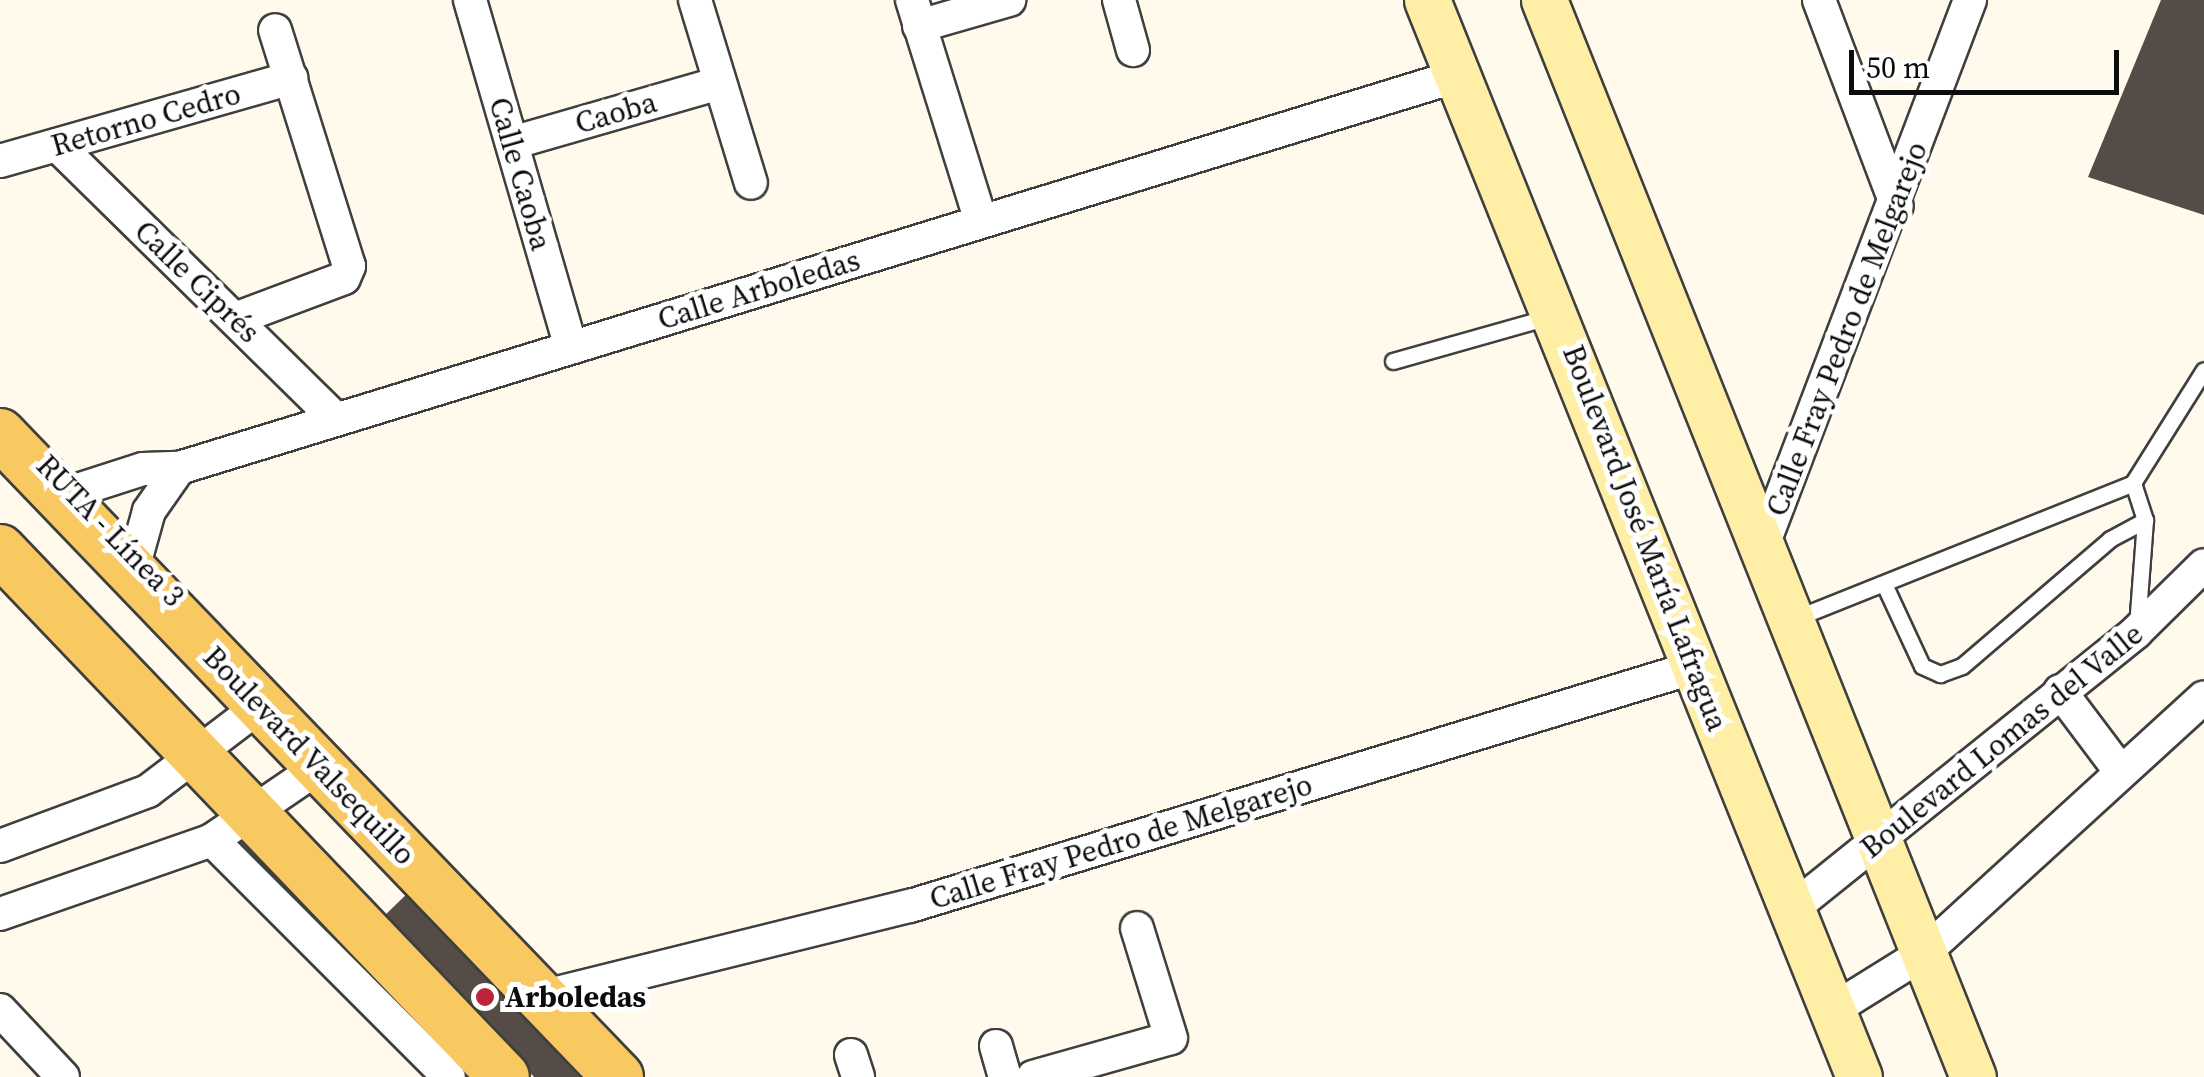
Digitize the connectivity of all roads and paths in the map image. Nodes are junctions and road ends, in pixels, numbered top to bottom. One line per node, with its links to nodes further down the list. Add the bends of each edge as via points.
1 (470, 0): 15 (street, Calle Caoba)
2 (695, 0): 14 (street)
3 (1009, 0): 9 (street)
4 (1119, 0): 11 (street)
5 (1427, 0): 12 (main road, Boulevard José María Lafragua)
6 (1544, 0): 34 (main road)
7 (1818, 0): 19 (street)
8 (1970, 0): 19 (street, Calle Fray Pedro de Melgarejo)
9 (916, 13): 20 (street)
10 (275, 30): 13 (street)
11 (1133, 50)
12 (1457, 76): 20 (street, Calle Arboledas); 21 (main road, Boulevard José María Lafragua)
13 (292, 78): 16 (street, Retorno Cedro); 22 (street, via 349,266 344,278)
14 (720, 83): 15 (street, Caoba); 18 (street)
15 (512, 143): 23 (street, Calle Caoba)
16 (57, 145): 17 (street, Retorno Cedro); 22 (street, Calle Ciprés)
17 (0, 161)
18 (751, 183)
19 (1896, 206): 34 (street, Calle Fray Pedro de Melgarejo)
20 (982, 222): 23 (street, Calle Arboledas)
21 (1558, 314): 24 (lane); 42 (main road, Boulevard José María Lafragua)
22 (235, 319): 26 (street, Calle Ciprés)
23 (571, 347): 26 (street, Calle Arboledas)
24 (1393, 360)
25 (2204, 370): 30 (lane)
26 (336, 419): 29 (street, Calle Arboledas)
27 (0, 434): 31 (main road, Boulevard Valsequillo)
28 (0, 456): 45 (lane, RUTA - Línea 3)
29 (179, 468): 31 (street, Calle Arboledas, via 143,469); 36 (street, via 148,511)
30 (2132, 483): 32 (lane); 38 (lane)
31 (59, 496): 36 (main road, Boulevard Valsequillo)
32 (2145, 520): 38 (lane, via 2110,539 1962,666 1940,674 1922,666); 40 (lane)
33 (7, 542): 41 (main road); 46 (lane)
34 (1763, 544): 39 (main road)
35 (2204, 565): 40 (street, Boulevard Lomas del Valle)
36 (132, 572): 45 (main road, Boulevard Valsequillo)
37 (0, 584): 41 (street, via 43,632)
38 (1884, 584): 39 (lane)
39 (1792, 620): 50 (main road)
40 (2136, 632): 43 (street, Boulevard Lomas del Valle)
41 (90, 643): 46 (main road)
42 (1695, 667): 52 (main road, Boulevard José María Lafragua); 56 (street, Calle Fray Pedro de Melgarejo, via 910,906)
43 (2060, 691): 47 (street); 50 (street, Boulevard Lomas del Valle)
44 (2204, 696): 47 (street)
45 (254, 711): 46 (street); 48 (main road, Boulevard Valsequillo)
46 (203, 749): 49 (main road); 51 (street, via 148,791)
47 (2120, 770): 55 (street)
48 (313, 771): 49 (street); 56 (main road, Boulevard Valsequillo); 63 (lane)
49 (244, 818): 53 (street); 60 (street); 61 (main road); 62 (lane)
50 (1881, 844): 52 (street, Boulevard Lomas del Valle); 55 (main road)
51 (0, 846)
52 (1792, 909): 58 (main road, Boulevard José María Lafragua)
53 (0, 914)
54 (1138, 928): 65 (street, via 1171,1038)
55 (1924, 954): 58 (street); 67 (main road)
56 (541, 997): 64 (main road, Boulevard Valsequillo)
57 (0, 1010): 59 (street)
58 (1831, 1010): 66 (main road, Boulevard José María Lafragua)
59 (63, 1077)
60 (450, 1077)
61 (504, 1077)
62 (528, 1077)
63 (596, 1077)
64 (618, 1077)
65 (1033, 1077)
66 (1860, 1077)
67 (1973, 1077)

